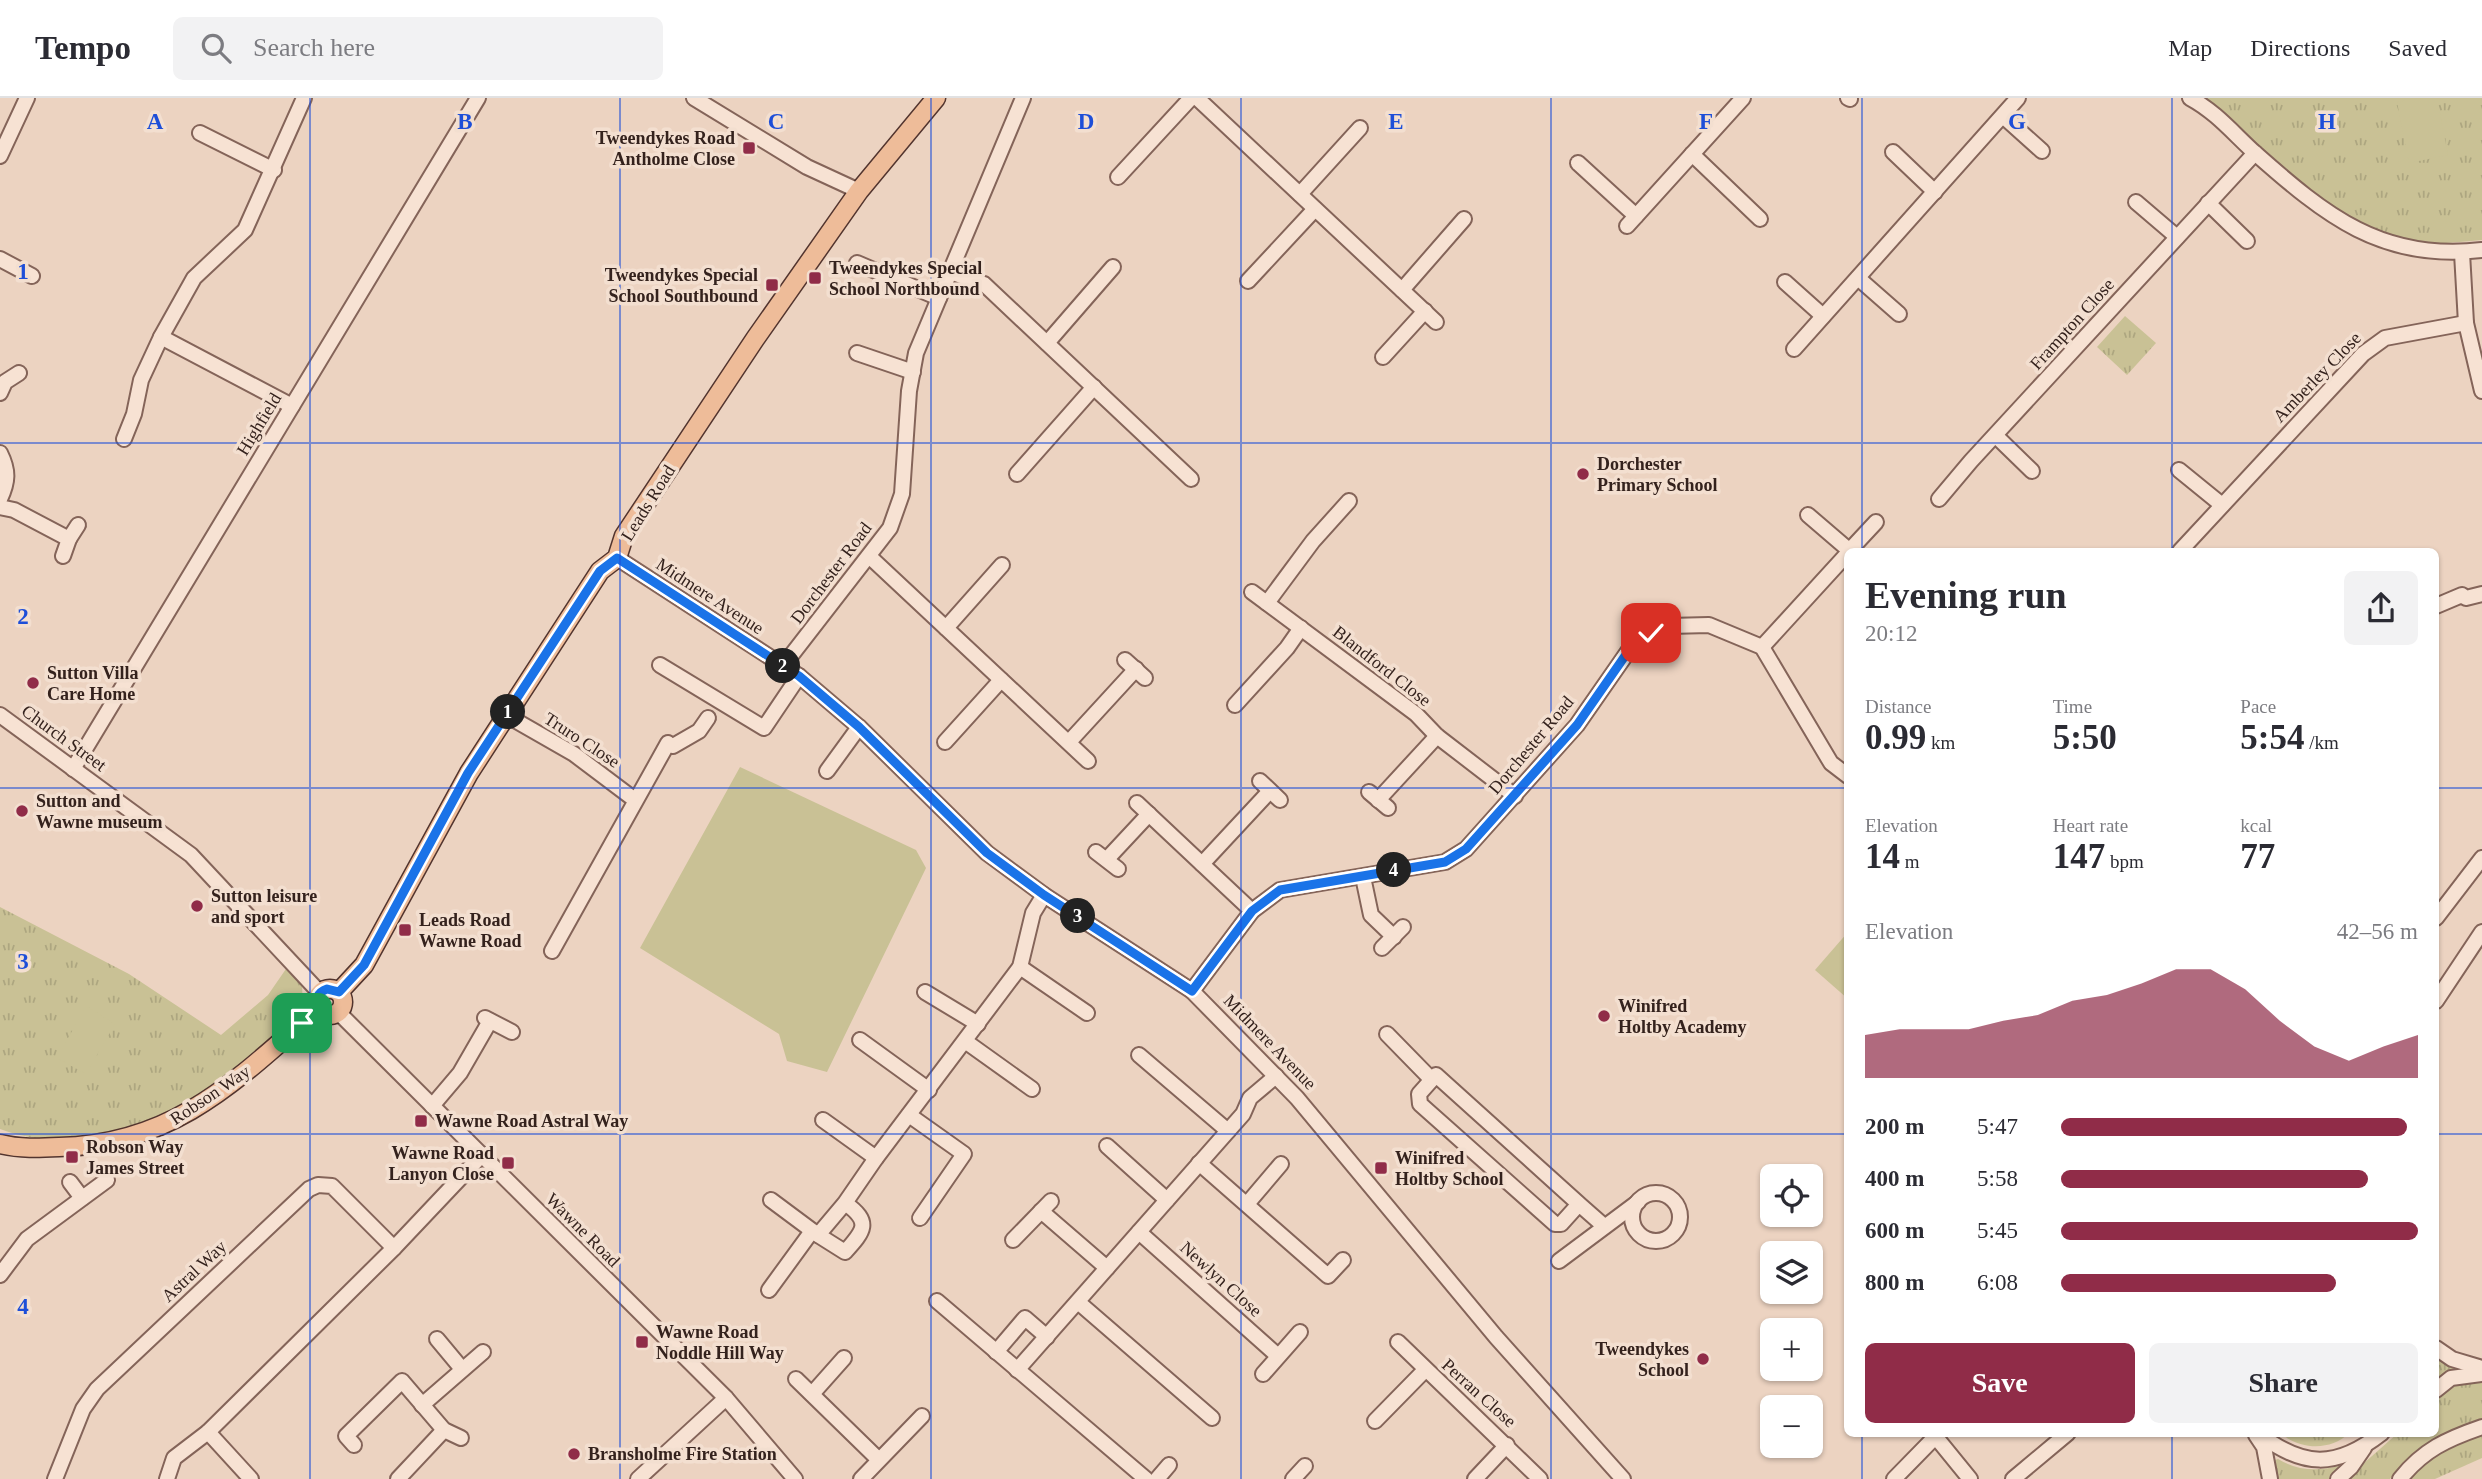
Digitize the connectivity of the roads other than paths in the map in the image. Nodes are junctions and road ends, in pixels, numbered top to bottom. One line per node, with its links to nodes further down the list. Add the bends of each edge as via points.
1 (27, 98): 20 (street)
2 (304, 98): 22 (street)
3 (478, 98): 62 (street, Highfield)
4 (694, 98): 12 (street)
5 (936, 98): 24 (main road, Leads Road)
6 (1023, 98): 39 (street, Dorchester Road)
7 (1191, 98): 23 (street)
8 (1197, 98): 26 (street)
9 (1743, 98): 19 (street)
10 (2018, 98): 13 (street)
11 (2190, 98): 18 (street, via 2222,119)
12 (711, 103): 24 (street, via 807,167)
13 (2003, 116): 16 (street); 25 (street)
14 (1360, 128): 26 (street)
15 (200, 133): 22 (street, via 218,150)
16 (2042, 151)
17 (1893, 152): 25 (street)
18 (2255, 153): 28 (street, Frampton Close); 35 (street, via 2317,207 2356,230 2387,244)
19 (1692, 154): 21 (street, via 1631,221); 31 (street)
20 (0, 156)
21 (1578, 163)
22 (274, 170): 51 (street, via 244,230 194,278)
23 (1118, 177)
24 (859, 191): 85 (main road, Leads Road, via 704,414 624,536)
25 (1935, 192): 41 (street)
26 (1300, 194): 29 (street)
27 (2136, 202): 32 (street)
28 (2208, 203): 32 (street, Frampton Close); 33 (street)
29 (1315, 209): 42 (street); 44 (street)
30 (1464, 219): 44 (street)
31 (1760, 219)
32 (2177, 237): 63 (street, Frampton Close)
33 (2247, 241)
34 (2482, 250): 35 (street)
35 (2462, 253): 50 (street)
36 (0, 259): 40 (street)
37 (857, 263): 45 (street)
38 (1113, 267): 52 (street)
39 (950, 272): 45 (street, Dorchester Road); 52 (street, via 984,284)
40 (32, 276)
41 (1857, 278): 47 (street); 48 (street)
42 (1248, 281)
43 (1785, 282): 48 (street)
44 (1402, 290): 46 (street)
45 (939, 298): 57 (street, Dorchester Road)
46 (1424, 312): 49 (street); 55 (street)
47 (1899, 314)
48 (1823, 316): 53 (street)
49 (1436, 322)
50 (2466, 323): 56 (street); 73 (street, Amberley Close, via 2385,338 2363,354)
51 (161, 337): 62 (street); 64 (street, via 141,380)
52 (1047, 343): 59 (street)
53 (1795, 349)
54 (857, 353): 57 (street)
55 (1383, 357)
56 (2479, 365): 60 (street)
57 (912, 372): 83 (street, Dorchester Road, via 902,494 890,528)
58 (19, 373): 61 (street, via 5,382)
59 (1094, 387): 68 (street); 69 (street)
60 (2482, 391)
61 (0, 393)
62 (292, 406): 108 (street, Highfield)
63 (1996, 436): 67 (street); 71 (street, Frampton Close)
64 (124, 439)
65 (0, 453): 70 (street, via 7,484)
66 (2179, 470): 73 (street)
67 (2032, 471)
68 (1017, 474)
69 (1191, 479)
70 (0, 499)
71 (1940, 499)
72 (1349, 501): 89 (street)
73 (2222, 505): 81 (street, Amberley Close)
74 (0, 507): 78 (street)
75 (1808, 515): 79 (street)
76 (1876, 522): 80 (street)
77 (78, 525): 78 (street)
78 (69, 539): 82 (street)
79 (1845, 548)
80 (1853, 548)
81 (2183, 548)
82 (63, 556)
83 (870, 557): 91 (street); 95 (street, Dorchester Road)
84 (1844, 557): 93 (street)
85 (617, 558): 95 (street, Midmere Avenue); 101 (main road, Leads Road, via 600,571)
86 (1002, 565): 91 (street)
87 (1252, 593): 89 (street, Blandford Close)
88 (2482, 594): 90 (street, via 2462,595)
89 (1267, 603): 92 (street, Blandford Close)
90 (2439, 605)
91 (946, 628): 98 (street)
92 (1301, 628): 99 (street); 104 (street, Blandford Close, via 1416,714)
93 (1762, 647): 110 (street, via 1831,764); 112 (street, Dorchester Road, via 1709,625 1679,625 1634,643 1577,725)
94 (660, 665): 97 (street, via 764,728)
95 (783, 666): 97 (street, Midmere Avenue)
96 (1135, 669): 106 (street)
97 (799, 676): 103 (street, Midmere Avenue)
98 (1001, 680): 105 (street); 106 (street)
99 (1235, 705)
100 (0, 715): 108 (street, Church Street)
101 (506, 715): 113 (street, Truro Close, via 574,754); 129 (main road, Leads Road, via 468,773 364,965)
102 (708, 718): 113 (street, via 699,731 669,744)
103 (859, 727): 109 (street); 121 (street, Midmere Avenue, via 987,853)
104 (1437, 736): 112 (street, Blandford Close); 114 (street)
105 (945, 742)
106 (1069, 742): 107 (street)
107 (1088, 761)
108 (73, 769): 132 (street, Church Street, via 191,855)
109 (827, 771)
110 (1844, 773)
111 (1270, 791): 119 (street)
112 (1515, 796): 120 (street, Dorchester Road, via 1466,849 1445,862)
113 (635, 800): 126 (street, via 557,929)
114 (1378, 800)
115 (1137, 803): 116 (street)
116 (1149, 814): 118 (street); 119 (street)
117 (2482, 858): 123 (street)
118 (1107, 860)
119 (1202, 864): 122 (street)
120 (1363, 877): 122 (street, Dorchester Road, via 1280,890); 125 (street, via 1371,915 1399,932)
121 (1044, 895): 127 (street, via 1033,913); 128 (street, Midmere Avenue)
122 (1252, 911): 128 (street, Dorchester Road)
123 (2439, 914)
124 (2482, 932): 131 (street)
125 (1382, 948)
126 (552, 951)
127 (1020, 967): 134 (street); 135 (street)
128 (1192, 991): 141 (street, Midmere Avenue)
129 (339, 992): 132 (main road, via 327,989); 133 (main road, via 343,1000)
130 (925, 992): 135 (street)
131 (2439, 996)
132 (319, 1001): 133 (main road, via 325,1014); 149 (main road, Robson Way, via 256,1064 173,1123 99,1144 39,1148)
133 (338, 1012): 145 (street, Wawne Road)
134 (1087, 1013)
135 (978, 1024): 139 (street)
136 (512, 1032): 145 (street, via 488,1019 460,1073)
137 (1387, 1034): 142 (street)
138 (860, 1040): 144 (street)
139 (965, 1041): 143 (street); 144 (street)
140 (1139, 1055): 148 (street)
141 (1276, 1076): 148 (street, via 1250,1098); 217 (street, Midmere Avenue)
142 (1431, 1079): 162 (street, via 1436,1075); 162 (street, via 1419,1094 1420,1104 1555,1224 1561,1224)
143 (1032, 1089)
144 (929, 1090): 146 (street)
145 (432, 1107): 151 (street, Wawne Road)
146 (909, 1115): 152 (street); 164 (street, via 964,1154)
147 (823, 1120): 152 (street)
148 (1228, 1131): 153 (street)
149 (0, 1144)
150 (1107, 1146): 159 (street)
151 (481, 1156): 169 (street); 195 (street, Wawne Road)
152 (876, 1158): 161 (street)
153 (1199, 1163): 159 (street); 163 (street)
154 (1281, 1164): 163 (street)
155 (107, 1180): 157 (street)
156 (70, 1182): 157 (street)
157 (82, 1198): 173 (street, via 18,1247)
158 (771, 1200): 167 (street)
159 (1167, 1200): 166 (street)
160 (1638, 1202): 165 (street)
161 (845, 1203): 167 (street); 167 (street, via 864,1223 862,1233 845,1252)
162 (1579, 1204): 165 (street)
163 (1247, 1205): 170 (street, via 1328,1276)
164 (920, 1218)
165 (1604, 1226): 171 (street)
166 (1139, 1232): 172 (street); 184 (street, Newlyn Close)
167 (815, 1233): 174 (street)
168 (1013, 1240): 172 (street, via 1046,1206)
169 (394, 1248): 202 (street); 218 (street, Astral Way, via 332,1186 309,1189 97,1389 83,1409)
170 (1343, 1260)
171 (1559, 1261)
172 (1107, 1268): 176 (street)
173 (0, 1275)
174 (769, 1290)
175 (937, 1301): 183 (street)
176 (1078, 1302): 178 (street); 198 (street)
177 (1300, 1332): 184 (street)
178 (1047, 1337): 183 (street, via 1025,1318); 188 (street)
179 (437, 1339): 187 (street)
180 (1398, 1342): 189 (street, Perran Close)
181 (2439, 1350): 186 (street)
182 (483, 1352): 187 (street)
183 (996, 1352): 188 (street)
184 (1278, 1356): 190 (street)
185 (844, 1358): 194 (street)
186 (2482, 1368)
187 (462, 1369): 196 (street)
188 (1017, 1370): 224 (street)
189 (1424, 1370): 199 (street, Perran Close); 211 (street, Perran Close)
190 (1263, 1374)
191 (2482, 1374): 193 (street, via 2451,1378)
192 (796, 1379): 194 (street)
193 (2439, 1388)
194 (812, 1394): 213 (street)
195 (726, 1398): 216 (street); 222 (street, Wawne Road)
196 (422, 1405): 201 (street); 210 (street, via 402,1381 346,1436)
197 (922, 1416): 213 (street)
198 (1212, 1418)
199 (1375, 1422)
200 (2482, 1427): 234 (street, via 2433,1446)
201 (444, 1430): 209 (street); 221 (street)
202 (208, 1432): 219 (street, via 174,1458); 220 (street)
203 (1935, 1437): 229 (street)
204 (1938, 1437): 230 (street)
205 (2063, 1437): 231 (street)
206 (2259, 1437): 232 (street)
207 (2262, 1437): 212 (street, via 2280,1451 2307,1461 2336,1459)
208 (2377, 1437): 212 (street)
209 (461, 1438)
210 (354, 1445)
211 (1507, 1445): 227 (street, Perran Close); 228 (street, Perran Close)
212 (2365, 1447): 233 (street)
213 (878, 1459): 223 (street)
214 (1169, 1465): 225 (street)
215 (1305, 1466): 226 (street)
216 (642, 1478)
217 (1619, 1478)
218 (55, 1479)
219 (167, 1479)
220 (251, 1479)
221 (398, 1479)
222 (795, 1479)
223 (861, 1479)
224 (1146, 1479)
225 (1157, 1479)
226 (1293, 1479)
227 (1475, 1479)
228 (1540, 1479)
229 (1894, 1479)
230 (1970, 1479)
231 (2013, 1479)
232 (2270, 1479)
233 (2338, 1479)
234 (2400, 1479)

